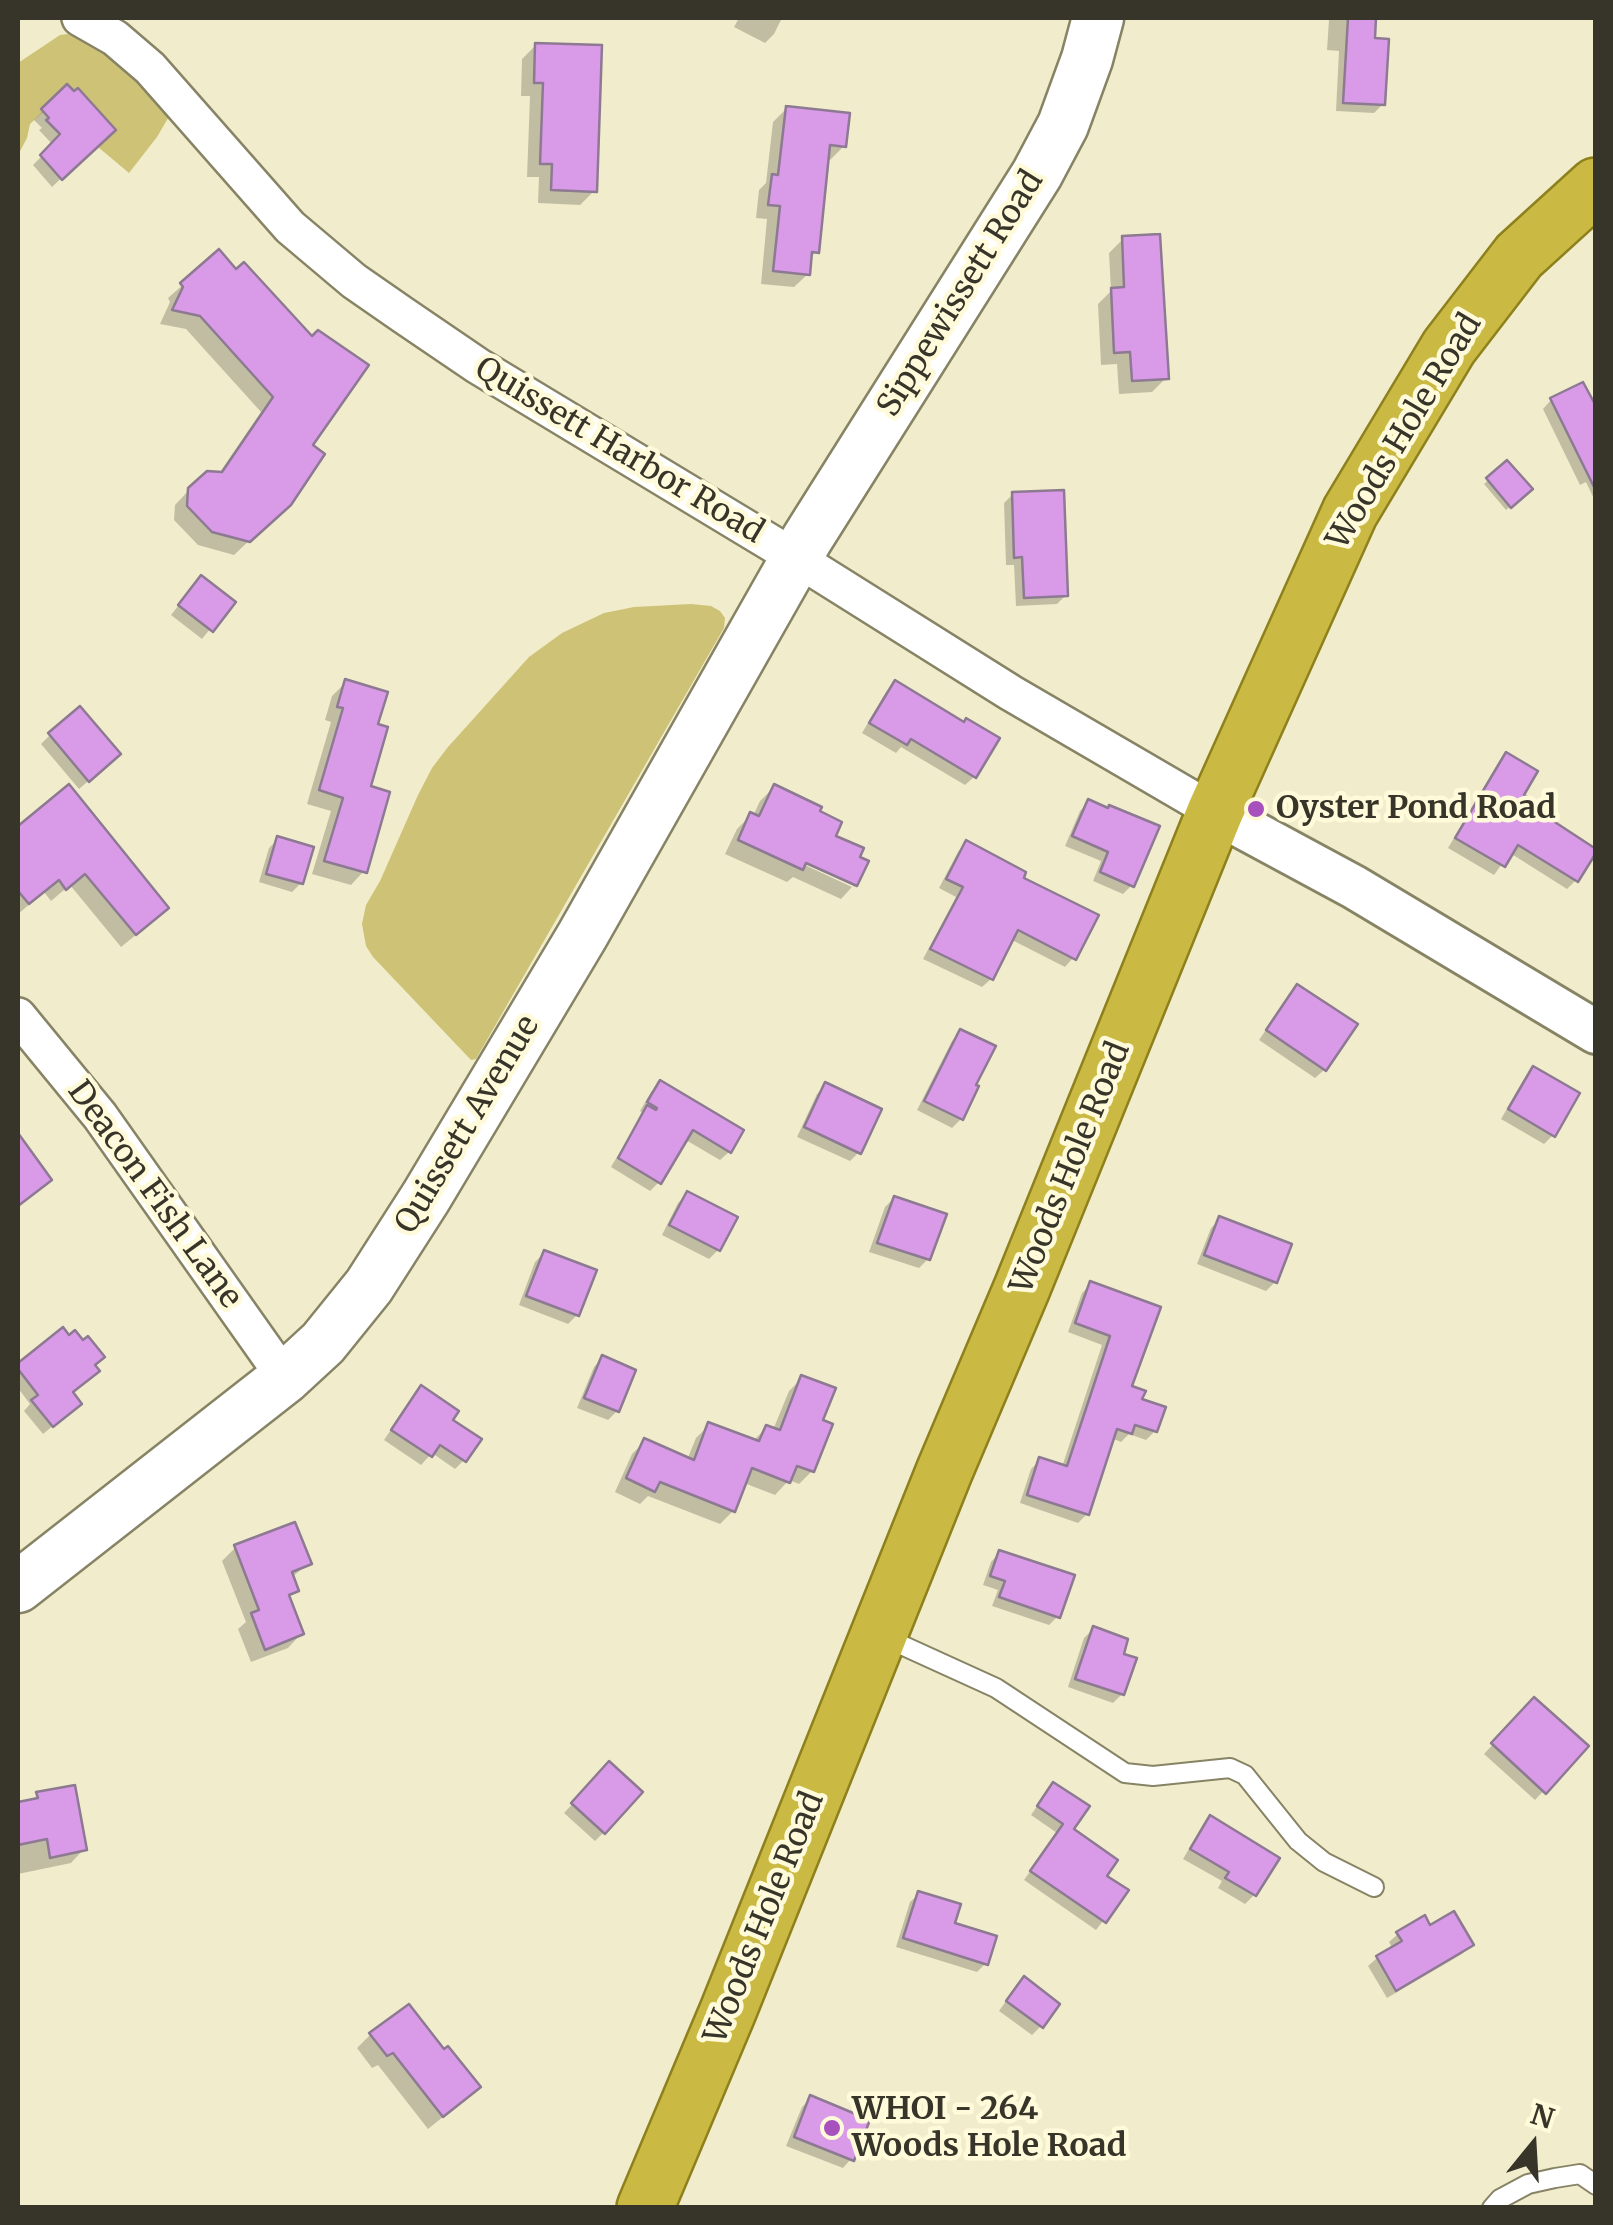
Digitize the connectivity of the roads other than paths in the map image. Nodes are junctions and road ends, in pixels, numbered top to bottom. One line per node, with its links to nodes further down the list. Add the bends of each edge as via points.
1 (80, 18): 4 (street, Quissett Harbor Road, via 141,60 290,227 354,280 478,366)
2 (1098, 18): 4 (main road, Sippewissett Road, via 1063,125 1037,174)
3 (1596, 186): 5 (highway, Woods Hole Road, via 1520,256 1449,347 1350,512)
4 (796, 558): 5 (street, Quissett Harbor Road); 8 (main road, Quissett Avenue, via 426,1197 356,1304)
5 (1215, 812): 7 (street); 10 (highway, Woods Hole Road)
6 (18, 1016): 8 (street, Deacon Fish Lane, via 100,1116)
7 (1596, 1032)
8 (285, 1378): 9 (main road, Quissett Avenue)
9 (18, 1588)
10 (879, 1634): 11 (lane, via 996,1688 1125,1773 1230,1768 1245,1776 1298,1842); 13 (highway, Woods Hole Road)
11 (1374, 1887)
12 (1596, 2185): 14 (lane, via 1580,2174 1555,2178 1528,2184)
13 (644, 2208)
14 (1492, 2208)

